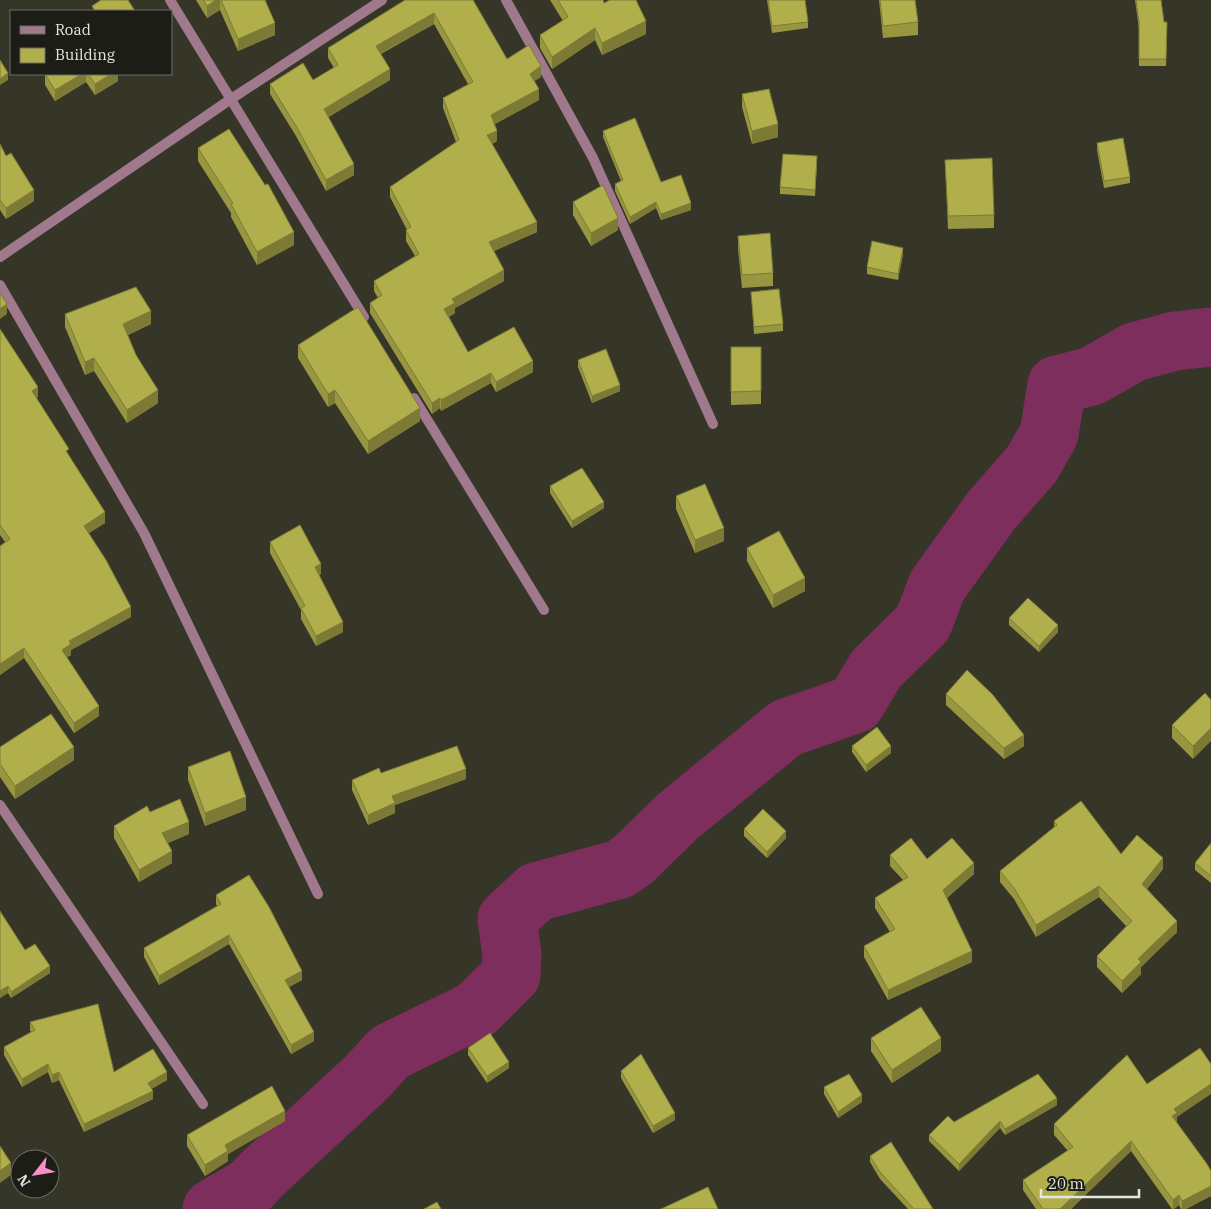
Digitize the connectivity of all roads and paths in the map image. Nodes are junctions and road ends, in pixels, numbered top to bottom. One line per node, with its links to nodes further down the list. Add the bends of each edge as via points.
1 (170, 0): 4 (street)
2 (382, 0): 4 (street)
3 (506, 0): 9 (street, via 592,158)
4 (231, 99): 5 (street); 7 (street)
5 (0, 257)
6 (0, 285): 12 (street, via 144,533)
7 (372, 329)
8 (408, 389): 10 (street)
9 (713, 424)
10 (544, 610)
11 (0, 805): 13 (street)
12 (318, 894)
13 (203, 1104)

